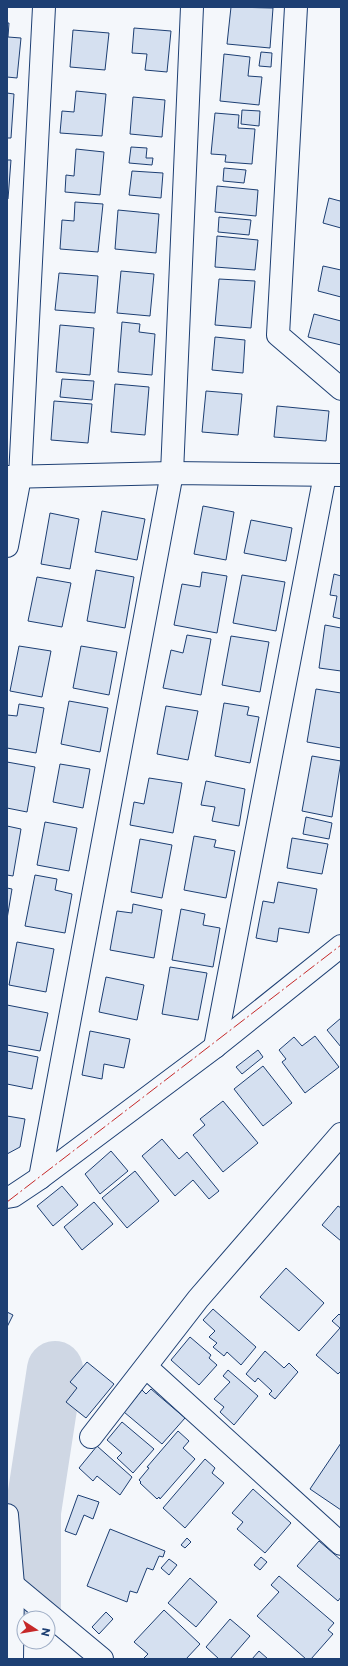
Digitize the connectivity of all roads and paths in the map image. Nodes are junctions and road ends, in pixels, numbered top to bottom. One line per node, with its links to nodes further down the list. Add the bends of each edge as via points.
1 (44, 7): 7 (street)
2 (192, 7): 5 (street)
3 (296, 7): 4 (street, via 278,335)
4 (341, 389)
5 (172, 473): 6 (street); 7 (street); 12 (street)
6 (333, 475): 10 (street)
7 (14, 477): 8 (street)
8 (7, 546)
9 (341, 946): 10 (street)
10 (216, 1047): 12 (street)
11 (341, 1134): 14 (street, via 198,1299)
12 (40, 1178): 13 (street, via 13,1196)
13 (7, 1197)
14 (146, 1367): 15 (street); 17 (street)
15 (91, 1437)
16 (7, 1516): 18 (street)
17 (341, 1544)
18 (13, 1585): 19 (street); 20 (street)
19 (12, 1659)
20 (102, 1659)

